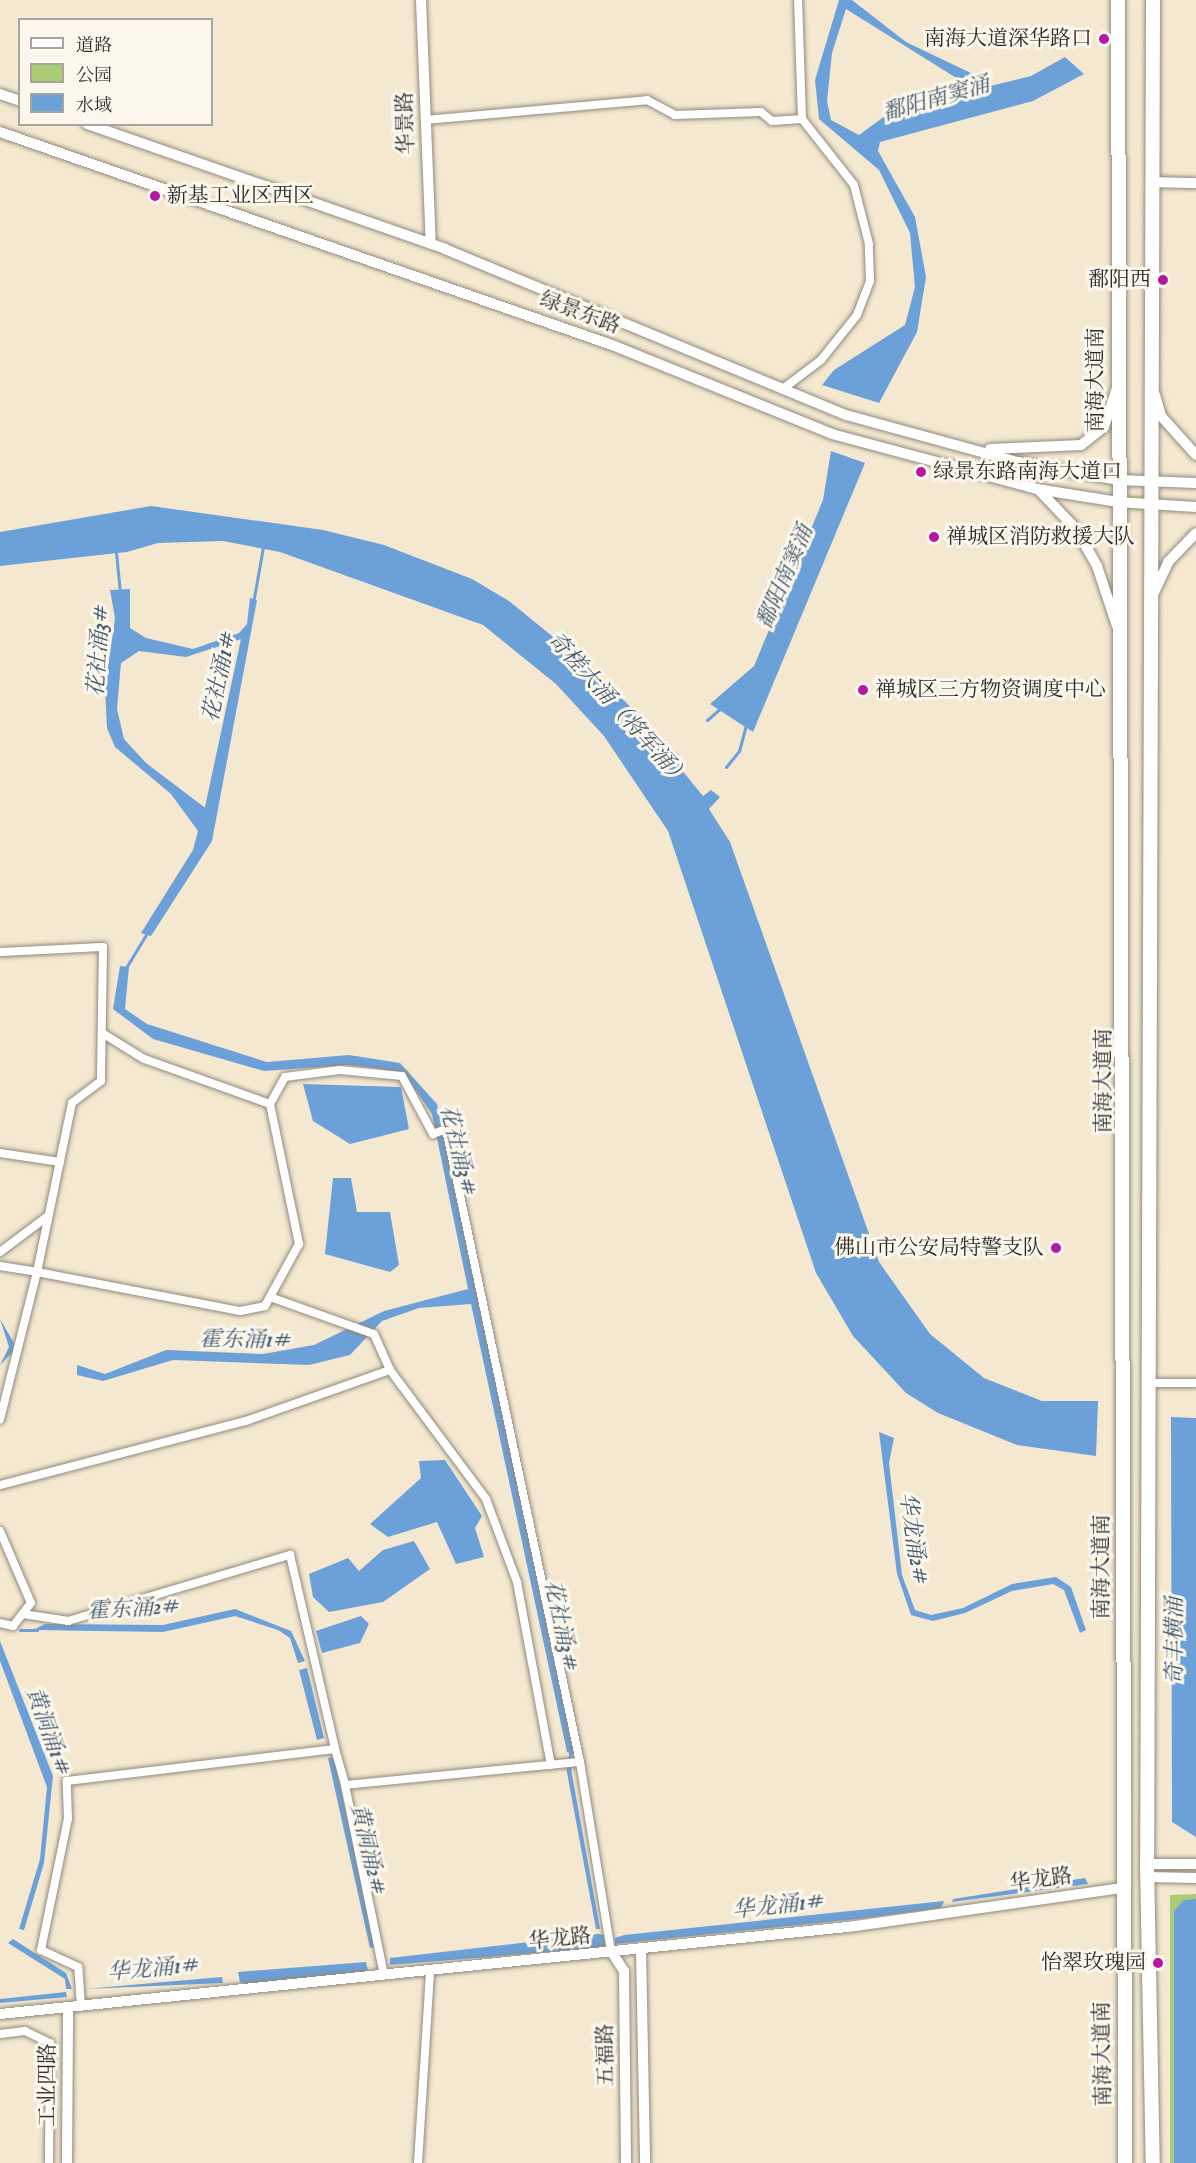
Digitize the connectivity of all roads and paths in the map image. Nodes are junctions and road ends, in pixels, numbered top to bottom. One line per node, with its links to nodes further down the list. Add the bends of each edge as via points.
1 (421, 0): 8 (main road, 华景路)
2 (798, 0): 7 (street)
3 (1118, 0): 15 (highway, 南海大道南)
4 (1153, 0): 11 (highway)
5 (0, 94): 6 (main road)
6 (18, 100)
7 (802, 119): 8 (street, via 772,121 761,112 675,115 647,100); 16 (street, via 854,185 869,244 870,281 857,315 828,351)
8 (425, 120): 13 (main road, 华景路)
9 (93, 126): 13 (main road, 绿景东路)
10 (0, 132): 22 (main road, 绿景东路, via 612,345 832,434)
11 (1151, 182): 12 (main road); 14 (highway)
12 (1196, 183)
13 (431, 244): 16 (main road, 绿景东路)
14 (1152, 379): 18 (main road, via 1161,416); 20 (highway)
15 (1118, 385): 17 (main road, via 1104,427 1081,445); 19 (highway, 南海大道南)
16 (784, 388): 17 (main road, 绿景东路, via 846,414)
17 (978, 448): 19 (main road, 绿景东路, via 1018,462)
18 (1196, 455)
19 (1118, 480): 20 (main road, 绿景东路); 23 (highway, 南海大道南)
20 (1152, 481): 21 (main road, 绿景东路); 24 (highway)
21 (1196, 483)
22 (1037, 489): 23 (main road, 绿景东路); 28 (main road, via 1076,529 1097,566)
23 (1118, 502): 24 (main road, 绿景东路); 28 (highway, 南海大道南)
24 (1152, 505): 25 (main road, 绿景东路); 27 (highway)
25 (1196, 507)
26 (1196, 533): 27 (main road, via 1168,562)
27 (1152, 598): 40 (highway)
28 (1119, 633): 54 (highway, 南海大道南, via 1124,1383)
29 (0, 952): 30 (street, via 103,946)
30 (102, 1033): 31 (street, via 144,1059); 33 (street, via 101,1081 72,1103)
31 (270, 1104): 38 (street, via 299,1244); 48 (street, via 285,1077 340,1070 402,1076 436,1133 445,1130)
32 (0, 1153): 33 (street)
33 (60, 1162): 34 (street)
34 (48, 1216): 35 (street); 37 (street)
35 (0, 1252)
36 (0, 1266): 37 (street)
37 (37, 1272): 38 (street, via 240,1311 265,1306); 42 (street)
38 (270, 1297): 39 (street, via 374,1334)
39 (390, 1370): 43 (street, via 246,1421); 49 (street, via 486,1499 517,1582)
40 (1150, 1383): 41 (street); 52 (highway)
41 (1196, 1383)
42 (0, 1419)
43 (0, 1485)
44 (0, 1531): 45 (street, via 31,1603)
45 (22, 1614): 46 (street, via 13,1626); 47 (street, via 68,1621 290,1555)
46 (0, 1623)
47 (335, 1749): 50 (street); 59 (street, via 67,1781 68,1819 41,1950 78,1967)
48 (577, 1762): 49 (street); 56 (street)
49 (551, 1765): 50 (street)
50 (345, 1785): 58 (street)
51 (1196, 1864): 52 (main road, via 1169,1864)
52 (1147, 1871): 53 (main road, via 1169,1878); 69 (highway)
53 (1196, 1878)
54 (1121, 1888): 55 (main road, 华龙路, via 848,1927); 68 (highway, 南海大道南)
55 (641, 1949): 56 (main road, 华龙路); 67 (main road, 五福路)
56 (611, 1951): 57 (main road, 华龙路); 66 (main road, 五福路, via 624,1971)
57 (430, 1971): 58 (main road, 华龙路); 65 (street)
58 (384, 1976): 59 (main road, 华龙路)
59 (81, 2006): 60 (main road, 华龙路)
60 (68, 2007): 61 (main road, 华龙路); 64 (main road, 工业四路)
61 (0, 2014)
62 (0, 2034): 63 (street, via 25,2031 50,2043)
63 (49, 2163)
64 (67, 2163)
65 (418, 2163)
66 (626, 2163)
67 (645, 2163)
68 (1125, 2163)
69 (1153, 2163)

